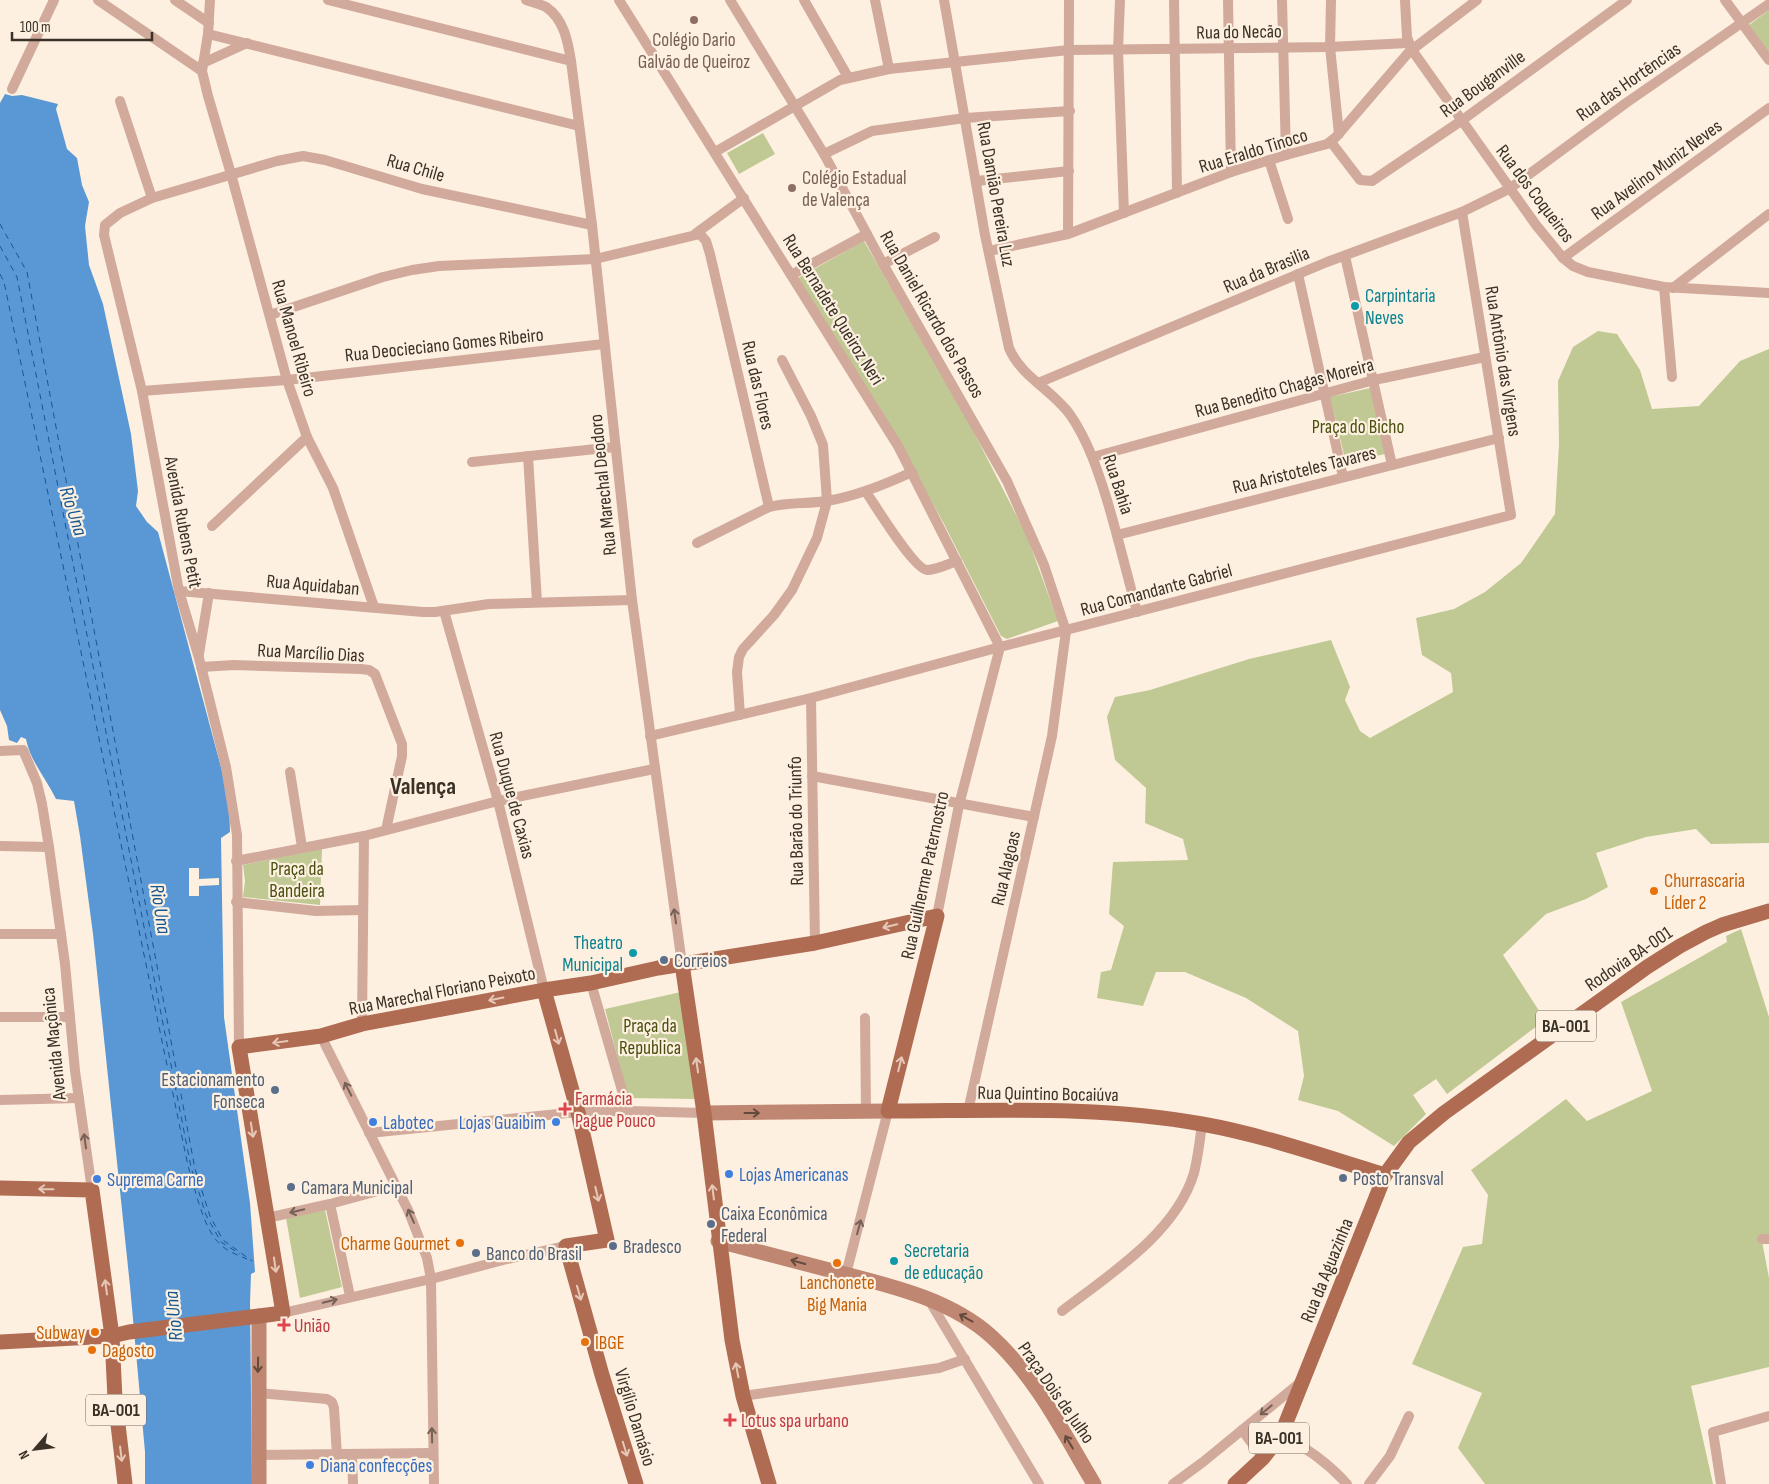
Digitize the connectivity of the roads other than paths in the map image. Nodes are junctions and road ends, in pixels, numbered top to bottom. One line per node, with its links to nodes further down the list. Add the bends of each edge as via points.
1 (54, 0): 40 (street)
2 (98, 0): 37 (street)
3 (175, 0): 25 (street)
4 (210, 0): 25 (street)
5 (328, 0): 22 (street)
6 (526, 0): 35 (street, Rua Marechal Deodoro, via 546,7 555,17 567,37)
7 (619, 0): 50 (street, Rua Bernadete Queiroz Neri)
8 (730, 0): 42 (street, Rua Daniel Ricardo dos Passos)
9 (804, 0): 39 (street)
10 (875, 0): 38 (street)
11 (944, 0): 36 (street, Rua Damião Pereira Luz)
12 (1069, 0): 32 (street)
13 (1120, 0): 33 (street)
14 (1174, 0): 31 (street)
15 (1228, 0): 29 (street)
16 (1282, 0): 30 (street)
17 (1331, 0): 28 (street)
18 (1405, 0): 27 (street)
19 (1627, 0): 46 (street, Rua Bouganville)
20 (1725, 0): 24 (street)
21 (1476, 1): 27 (street, Rua Eraldo Tinoco)
22 (339, 2): 35 (street)
23 (1769, 4): 24 (street, Rua das Hortências)
24 (1742, 24): 34 (street); 58 (street, Rua das Hortências, via 1626,103)
25 (209, 28): 26 (street); 37 (street)
26 (247, 43): 37 (street); 47 (street)
27 (1410, 46): 28 (street, Rua do Necão); 46 (street, Rua dos Coqueiros); 48 (street, Rua Eraldo Tinoco)
28 (1330, 47): 30 (street, Rua do Necão); 48 (street)
29 (1227, 48): 30 (street, Rua do Necão); 31 (street, Rua do Necão); 55 (street)
30 (1282, 48): 52 (street)
31 (1175, 49): 33 (street, Rua do Necão); 59 (street)
32 (1069, 50): 33 (street, Rua do Necão); 36 (street, Rua do Necão); 44 (street)
33 (1118, 50): 63 (street)
34 (1769, 60)
35 (571, 61): 47 (street, Rua Marechal Deodoro)
36 (955, 62): 38 (street, Rua do Necão); 45 (street, Rua Damião Pereira Luz)
37 (203, 67): 56 (street, Rua Manoel Ribeiro, via 208,96)
38 (889, 69): 39 (street, Rua do Necão)
39 (848, 77): 42 (street, Rua do Necão, via 828,85)
40 (12, 89)
41 (120, 101): 60 (street)
42 (794, 107): 50 (street, Rua do Necão); 51 (street, Rua Daniel Ricardo dos Passos)
43 (1769, 108): 74 (street, Rua Avelino Muniz Neves)
44 (1070, 111): 45 (street); 54 (street)
45 (965, 118): 51 (street, via 872,131); 57 (street, Rua Damião Pereira Luz)
46 (1461, 121): 49 (street, Rua Bouganville, via 1372,181 1362,181); 58 (street, Rua dos Coqueiros)
47 (579, 126): 66 (street, Rua Marechal Deodoro)
48 (1339, 134): 49 (street, Rua Eraldo Tinoco)
49 (1331, 142): 52 (street, Rua Eraldo Tinoco)
50 (715, 152): 61 (street, Rua Bernadete Queiroz Neri)
51 (824, 154): 68 (street, Rua Daniel Ricardo dos Passos)
52 (1286, 155): 53 (street, Rua Eraldo Tinoco)
53 (1269, 160): 55 (street, Rua Eraldo Tinoco); 65 (street)
54 (1069, 171): 57 (street); 69 (street)
55 (1230, 172): 59 (street, Rua Eraldo Tinoco)
56 (231, 174): 60 (street, Rua Chile); 66 (street, Rua Chile, via 277,161 312,157 422,189); 81 (street, Rua Manoel Ribeiro)
57 (977, 181): 72 (street, Rua Damião Pereira Luz)
58 (1509, 189): 62 (street, Rua da Brasilia); 74 (street, Rua dos Coqueiros)
59 (1177, 193): 63 (street, Rua Eraldo Tinoco)
60 (152, 198): 70 (street, Rua Chile, via 111,219 105,226)
61 (744, 198): 67 (street); 78 (street, Rua Bernadete Queiroz Neri)
62 (1462, 212): 73 (street, Rua da Brasilia); 83 (street, Rua Antônio das Virgens)
63 (1124, 213): 69 (street, Rua Eraldo Tinoco)
64 (1769, 214): 79 (street)
65 (1288, 219)
66 (592, 226): 75 (street, Rua Marechal Deodoro)
67 (695, 234): 75 (street); 102 (street, Rua das Flores, via 702,235 710,254)
68 (867, 234): 76 (street, Rua Daniel Ricardo dos Passos); 78 (street)
69 (1068, 234): 72 (street, Rua Eraldo Tinoco)
70 (104, 235): 89 (street, Avenida Rubens Petit)
71 (935, 237): 76 (street)
72 (989, 251): 88 (street, Rua Damião Pereira Luz, via 1009,348 1018,364)
73 (1345, 256): 77 (street, Rua da Brasilia); 87 (street)
74 (1563, 258): 79 (street, Rua dos Coqueiros, via 1588,272)
75 (595, 259): 81 (street, via 412,270 384,276); 82 (street, Rua Marechal Deodoro)
76 (883, 264): 115 (street, Rua Daniel Ricardo dos Passos, via 1007,481 1044,565)
77 (1298, 274): 88 (street, Rua da Brasilia); 90 (street)
78 (791, 275): 98 (street, Rua Bernadete Queiroz Neri)
79 (1668, 287): 80 (street, Rua dos Coqueiros); 85 (street)
80 (1769, 294)
81 (270, 315): 86 (street, Rua Manoel Ribeiro)
82 (604, 344): 86 (street, Rua Deocieciano Gomes Ribeiro); 93 (street, Rua Marechal Deodoro)
83 (1485, 357): 87 (street, Rua Benedito Chagas Moreira); 92 (street, Rua Antônio das Virgens)
84 (782, 360): 101 (street, via 823,445)
85 (1672, 377)
86 (287, 380): 89 (street, Rua Deocieciano Gomes Ribeiro); 91 (street, Rua Manoel Ribeiro)
87 (1374, 380): 90 (street, Rua Benedito Chagas Moreira); 97 (street)
88 (1038, 383): 95 (street, Rua Bahia, via 1071,416)
89 (142, 391): 108 (street, Avenida Rubens Petit)
90 (1324, 393): 95 (street, Rua Benedito Chagas Moreira); 99 (street)
91 (307, 437): 104 (street); 112 (street, Rua Manoel Ribeiro, via 332,488)
92 (1498, 438): 97 (street, Rua Aristoteles Tavares); 103 (street, Rua Antônio das Virgens)
93 (615, 447): 94 (street); 110 (street, Rua Marechal Deodoro)
94 (528, 456): 96 (street); 111 (street)
95 (1093, 458): 105 (street, Rua Bahia)
96 (472, 462)
97 (1392, 465): 99 (street, Rua Aristoteles Tavares)
98 (912, 472): 100 (street); 107 (street, Rua Bernadete Queiroz Neri)
99 (1343, 478): 105 (street, Rua Aristoteles Tavares)
100 (866, 492): 101 (street); 107 (street, via 922,568 930,570)
101 (827, 501): 102 (street); 119 (street, via 817,538 792,590 739,657)
102 (769, 507): 106 (street)
103 (1510, 515): 114 (street, Rua Comandante Gabriel)
104 (212, 526)
105 (1117, 535): 114 (street, Rua Bahia)
106 (697, 543)
107 (957, 561): 116 (street, Rua Bernadete Queiroz Neri)
108 (179, 591): 109 (street, Rua Aquidaban); 117 (street, Avenida Rubens Petit)
109 (209, 593): 112 (street, Rua Aquidaban); 117 (street, Avenida Rubens Petit)
110 (632, 600): 111 (street, Rua Aquidaban); 120 (street, Rua Marechal Deodoro)
111 (538, 602): 113 (street, Rua Aquidaban, via 489,604)
112 (374, 607): 113 (street, Rua Aquidaban)
113 (444, 611): 125 (street, Rua Duque de Caxias)
114 (1137, 612): 115 (street, Rua Comandante Gabriel)
115 (1066, 631): 116 (street, Rua Comandante Gabriel); 127 (street, Rua Alagoas, via 1052,736)
116 (1000, 647): 118 (street, Rua Comandante Gabriel); 126 (street, Rua Guilherme Paternostro)
117 (200, 662): 128 (street, Rua Marcílio Dias, via 371,671 378,681 402,744); 133 (street, Avenida Rubens Petit, via 234,809)
118 (811, 698): 119 (street, Rua Comandante Gabriel); 124 (street, Rua Barão do Triunfo)
119 (740, 715): 120 (street, Rua Comandante Gabriel)
120 (650, 736): 122 (street, Rua Marechal Deodoro)
121 (0, 751): 131 (street, Avenida Maçônica, via 23,750 37,784)
122 (654, 769): 125 (street); 141 (street, Rua Marechal Deodoro, one-way to 122)
123 (290, 772): 132 (street)
124 (812, 776): 126 (street); 140 (street, Rua Barão do Triunfo)
125 (498, 801): 128 (street); 143 (street, Rua Duque de Caxias)
126 (959, 804): 127 (street); 137 (street, Rua Guilherme Paternostro)
127 (1034, 818): 153 (street, Rua Alagoas)
128 (386, 830): 129 (street)
129 (364, 836): 132 (street); 135 (street)
130 (0, 846): 131 (street)
131 (49, 847): 139 (street, Avenida Maçônica)
132 (302, 848): 133 (street)
133 (236, 861): 134 (street)
134 (236, 902): 135 (street, via 316,911); 149 (street)
135 (363, 910): 147 (street)
136 (1769, 910): 160 (main road, Rodovia BA-001 / BA-001, via 1706,932 1647,967 1437,1119 1410,1142)
137 (938, 916): 140 (main road, Rua Marechal Floriano Peixoto, one-way to 140); 155 (main road, Rua Guilherme Paternostro, one-way to 137)
138 (0, 934): 139 (street)
139 (61, 934): 145 (street, Avenida Maçônica)
140 (815, 943): 141 (main road, Rua Marechal Floriano Peixoto)
141 (682, 964): 142 (main road, Rua Marechal Floriano Peixoto); 156 (main road, one-way to 141)
142 (591, 983): 143 (main road, Rua Marechal Floriano Peixoto); 152 (street)
143 (544, 990): 147 (main road, Rua Marechal Floriano Peixoto, one-way to 147); 154 (main road, one-way to 154)
144 (0, 1017): 145 (street)
145 (70, 1017): 150 (street, Avenida Maçônica)
146 (865, 1018): 157 (street)
147 (362, 1024): 148 (main road, Rua Marechal Floriano Peixoto)
148 (321, 1036): 149 (main road, Rua Marechal Floriano Peixoto, one-way to 149); 159 (street, one-way to 148)
149 (239, 1047): 165 (main road, one-way to 165)
150 (79, 1098): 151 (street); 163 (street, Avenida Maçônica, one-way to 150)
151 (0, 1100)
152 (628, 1110): 154 (street); 156 (street)
153 (968, 1111): 155 (main road, Rua Quintino Bocaiúva); 158 (main road, Rua Quintino Bocaiúva, via 1128,1114)
154 (578, 1112): 159 (street); 167 (main road, one-way to 167, via 607,1240)
155 (888, 1112): 157 (street, Rua Quintino Bocaiúva); 168 (street, one-way to 155)
156 (704, 1113): 157 (street, Rua Quintino Bocaiúva, one-way to 157); 166 (main road, one-way to 156)
157 (866, 1113)
158 (1202, 1124): 160 (main road, Rua Quintino Bocaiúva, via 1271,1140); 172 (street, via 1194,1174 1171,1217 1133,1256)
159 (369, 1133): 161 (street)
160 (1385, 1175): 178 (main road, Rua da Aguazinha / BA-001)
161 (396, 1186): 164 (street); 169 (street, one-way to 161, via 419,1234)
162 (0, 1188): 163 (main road, one-way to 162)
163 (92, 1190): 175 (main road, Avenida Maçônica, one-way to 163)
164 (330, 1204): 165 (street, one-way to 165); 170 (street)
165 (266, 1218): 173 (main road, one-way to 173)
166 (718, 1241): 168 (street, Praça Dois de Julho, one-way to 166); 180 (main road, one-way to 166)
167 (566, 1246): 169 (street); 194 (main road, Virgílio Damásio, one-way to 194)
168 (846, 1274): 171 (street, Praça Dois de Julho)
169 (431, 1278): 170 (street); 185 (street, one-way to 169)
170 (350, 1296): 173 (street, one-way to 170)
171 (929, 1300): 177 (street); 197 (street, Praça Dois de Julho, one-way to 171, via 1044,1402 1014,1361 970,1320)
172 (1062, 1311)
173 (282, 1313): 174 (main road)
174 (256, 1317): 175 (main road); 179 (street, one-way to 179)
175 (112, 1336): 176 (main road); 190 (main road, BA-001, one-way to 190, via 115,1399)
176 (0, 1342)
177 (965, 1360): 180 (street, via 939,1368); 196 (street)
178 (1304, 1379): 183 (street, BA-001, one-way to 183); 184 (main road, BA-001)
179 (258, 1393): 186 (street); 187 (street, via 332,1402)
180 (742, 1396): 195 (main road)
181 (1409, 1416): 201 (street, via 1390,1456)
182 (1769, 1416): 202 (street, via 1713,1432)
183 (1242, 1430): 189 (street); 198 (street, BA-001)
184 (1281, 1435): 189 (main road, BA-001); 200 (street, via 1315,1454)
185 (432, 1453): 188 (street); 193 (street)
186 (259, 1455): 187 (street); 191 (street)
187 (336, 1455): 188 (street)
188 (352, 1455): 192 (street)
189 (1263, 1458): 199 (main road, BA-001)
190 (125, 1484)
191 (259, 1484)
192 (353, 1484)
193 (434, 1484)
194 (636, 1484)
195 (769, 1484)
196 (1039, 1484)
197 (1094, 1484)
198 (1172, 1484)
199 (1235, 1484)
200 (1347, 1484)
201 (1369, 1484)
202 (1721, 1484)

